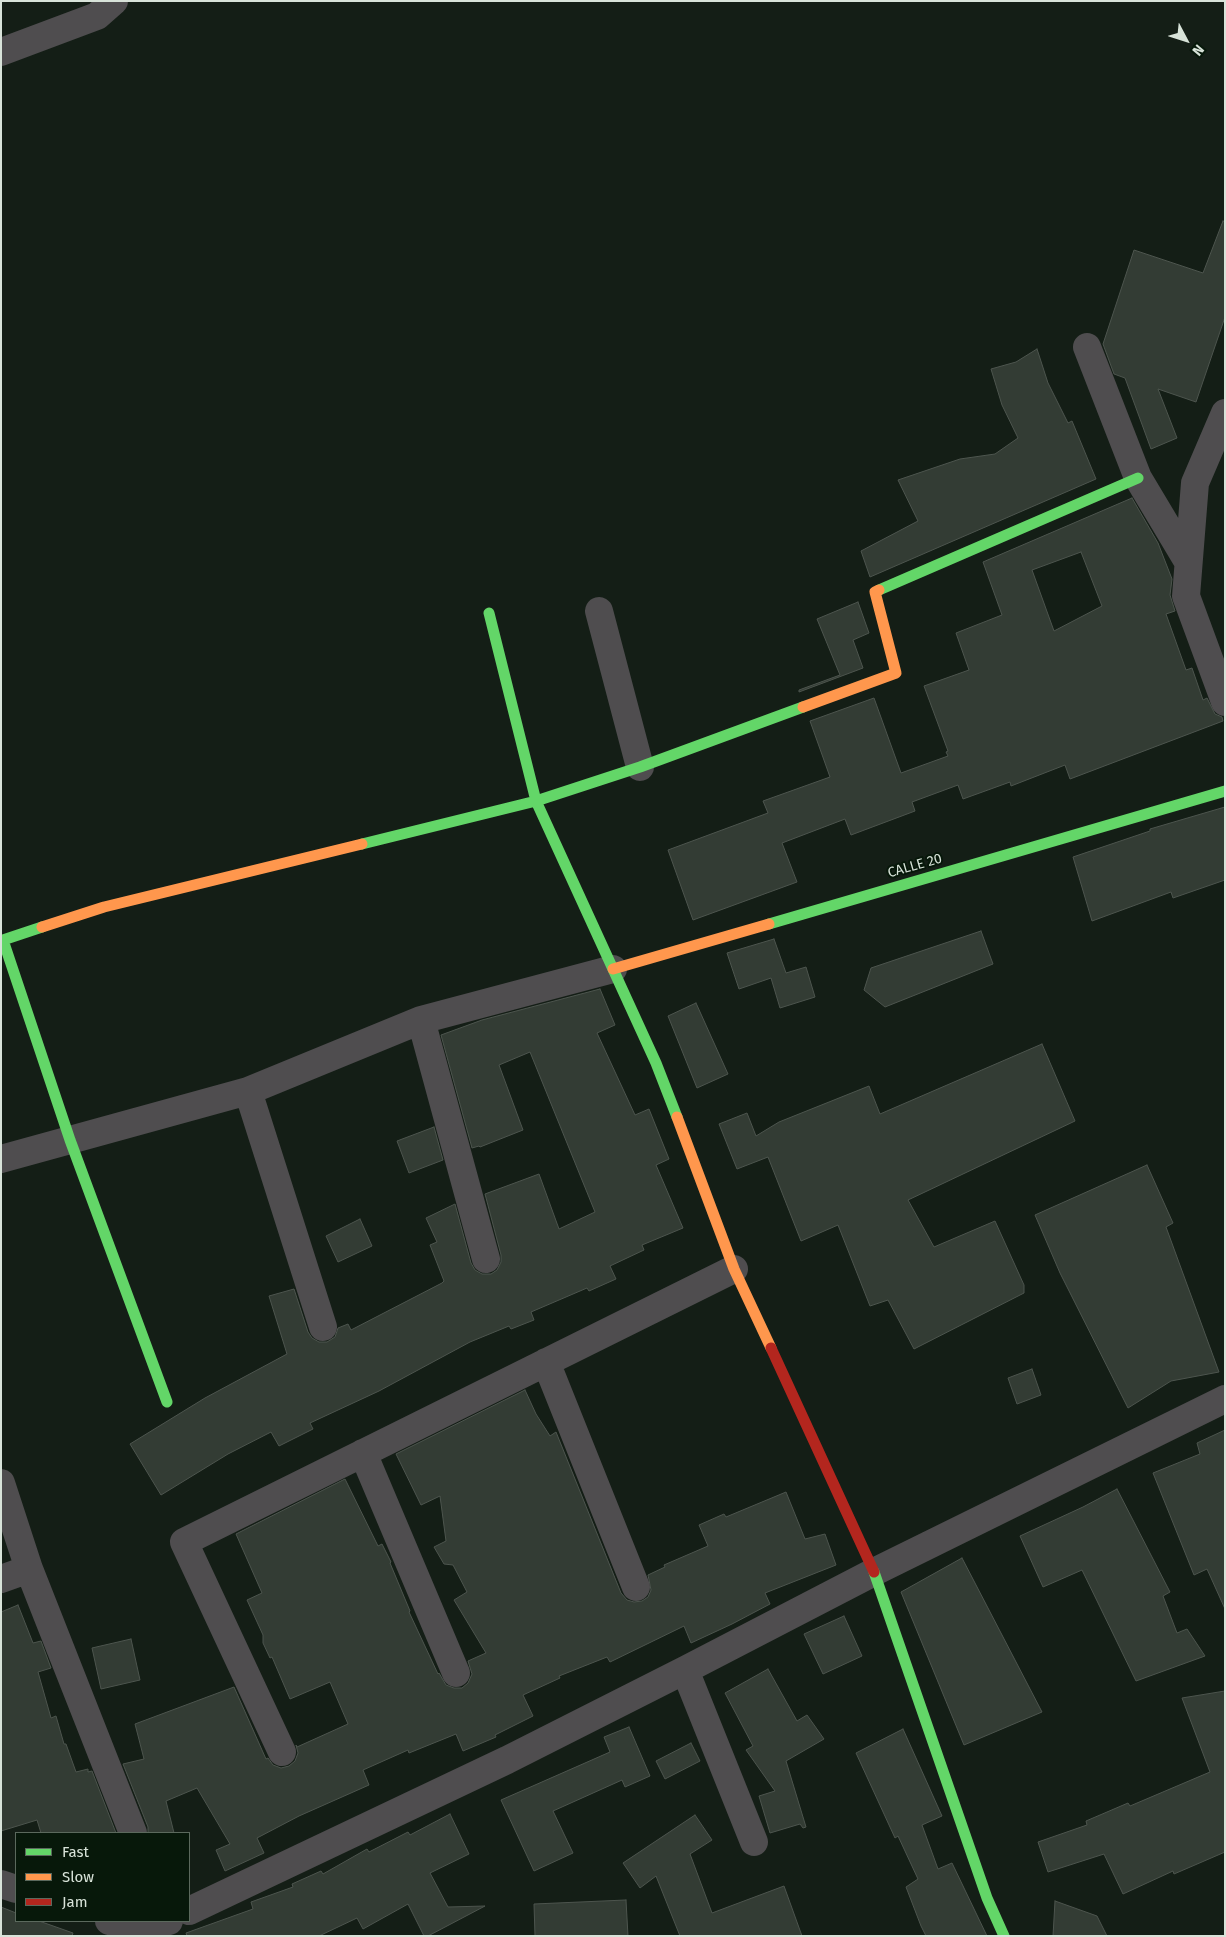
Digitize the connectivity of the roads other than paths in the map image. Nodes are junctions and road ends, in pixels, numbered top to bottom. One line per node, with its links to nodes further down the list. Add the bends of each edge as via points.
1 (114, 1): 2 (street, via 96,16)
2 (1, 52)
3 (1088, 348): 5 (street)
4 (1225, 413): 6 (street, via 1195,483)
5 (1138, 478): 6 (street); 10 (street, via 875,592 896,673)
6 (1187, 560): 9 (street, via 1186,596)
7 (599, 611): 10 (street)
8 (489, 613): 12 (street)
9 (1225, 702)
10 (640, 767): 12 (street)
11 (1225, 791): 13 (street, CALLE 20)
12 (536, 801): 13 (street); 16 (street, via 104,907 2,940)
13 (613, 969): 14 (street); 19 (street, via 656,1063)
14 (420, 1020): 15 (street); 18 (street)
15 (248, 1091): 16 (street); 20 (street)
16 (70, 1140): 17 (street); 23 (street)
17 (1, 1159)
18 (486, 1259)
19 (734, 1268): 21 (street); 27 (street)
20 (323, 1327)
21 (546, 1362): 24 (street); 29 (street)
22 (1225, 1399): 27 (street)
23 (167, 1402)
24 (363, 1453): 31 (street); 32 (street, via 184,1542)
25 (1, 1484): 26 (street)
26 (29, 1569): 28 (street); 33 (street)
27 (874, 1572): 30 (street); 41 (street, via 987,1898)
28 (1, 1579)
29 (636, 1587)
30 (685, 1670): 34 (street); 37 (street, via 506,1760)
31 (456, 1673)
32 (282, 1752)
33 (133, 1832)
34 (754, 1842)
35 (1, 1884): 36 (street)
36 (15, 1890)
37 (190, 1911)
38 (112, 1922): 40 (street)
39 (166, 1922): 40 (street)
40 (144, 1932)
41 (1004, 1936)

